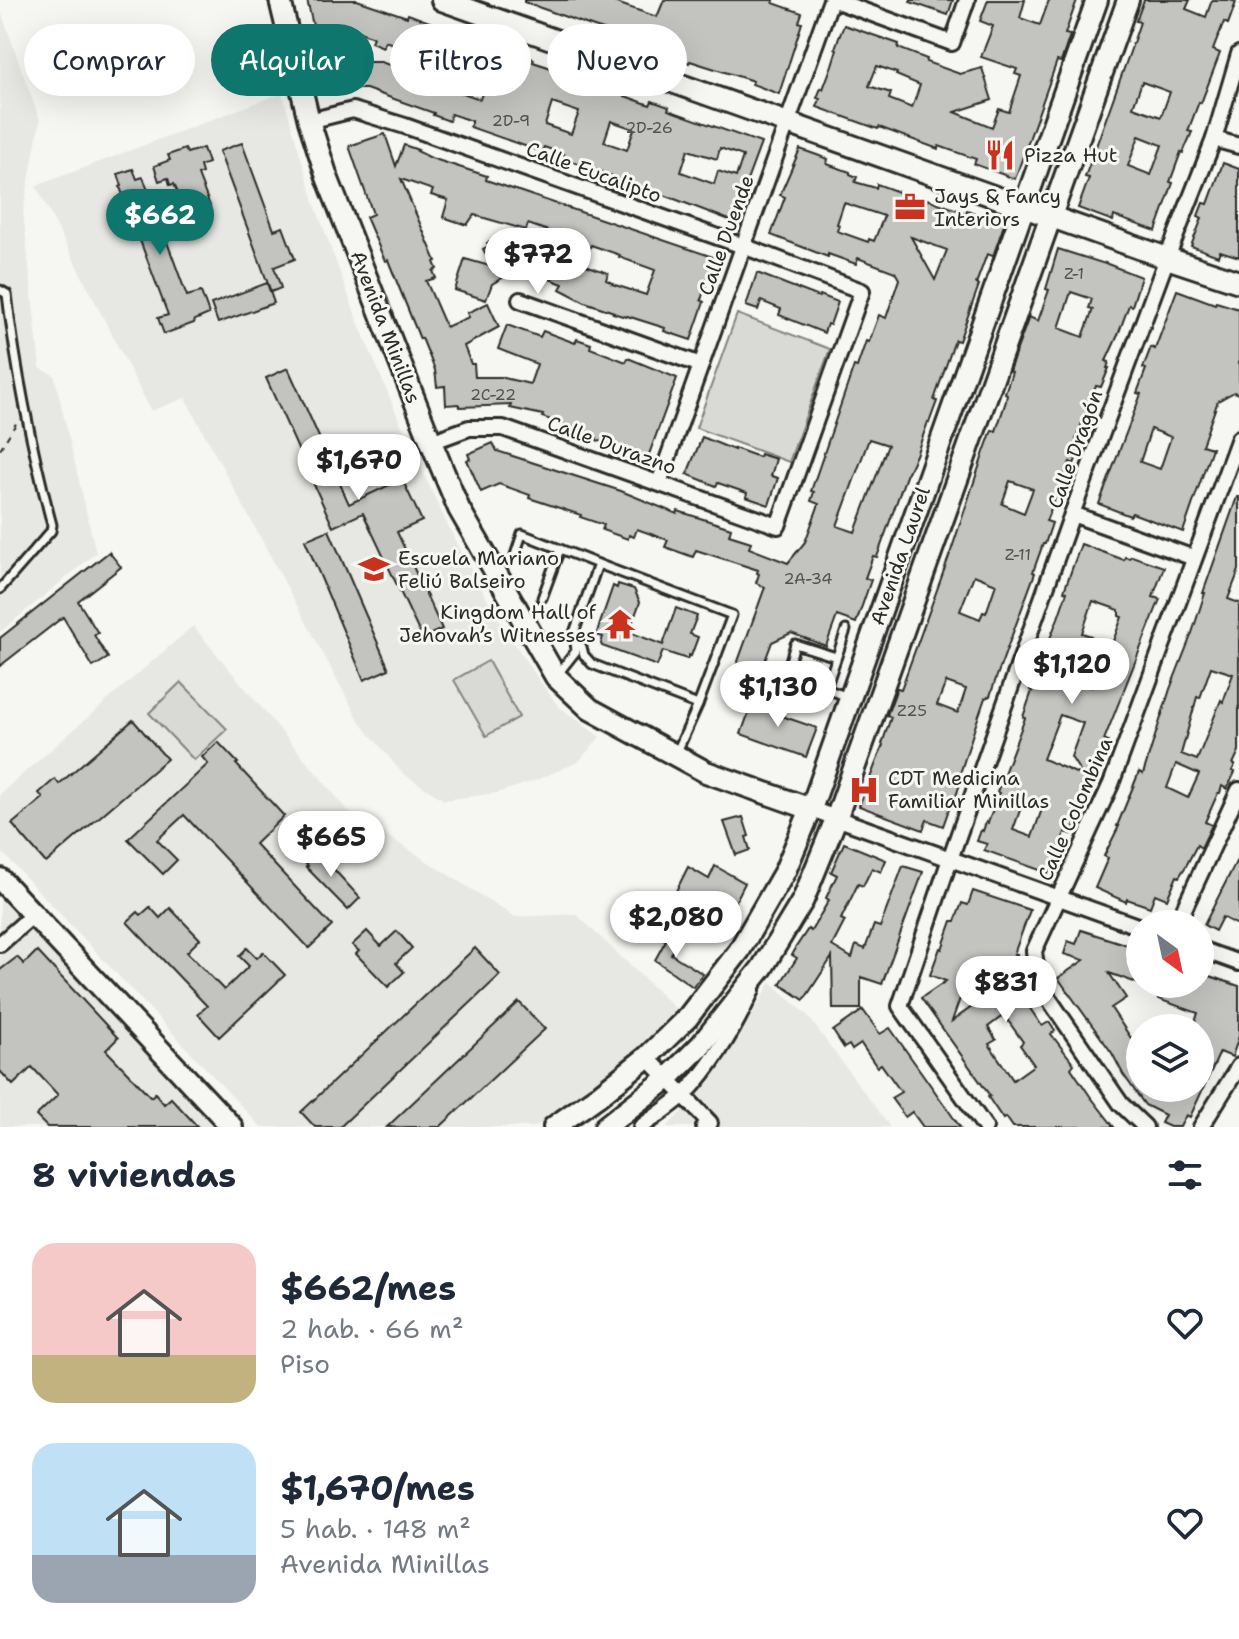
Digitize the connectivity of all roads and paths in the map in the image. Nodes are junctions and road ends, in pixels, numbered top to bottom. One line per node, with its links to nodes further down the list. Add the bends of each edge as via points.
1 (280, 0): 8 (street, Avenida Minillas)
2 (442, 0): 9 (street)
3 (832, 0): 4 (street, via 952,43); 9 (street, Calle Duende)
4 (967, 0)
5 (1097, 0): 12 (street, Avenida Laurel)
6 (1128, 0): 13 (street, Avenida Laurel)
7 (1239, 54): 10 (street, Calle Dragón)
8 (309, 121): 14 (street, Calle Eucalipto, via 353,110); 22 (street, Avenida Minillas)
9 (788, 123): 12 (street); 14 (street, Calle Duende)
10 (1214, 139): 11 (street); 15 (street, Calle Dragón)
11 (1239, 146)
12 (1023, 207): 13 (street); 38 (street, Avenida Laurel)
13 (1050, 215): 15 (street); 43 (street, Avenida Laurel)
14 (743, 246): 19 (street, Calle Duende); 26 (street, Calle Eucalipto, via 862,291)
15 (1167, 258): 16 (street); 25 (street, Calle Dragón)
16 (1239, 282)
17 (0, 290): 31 (lane, via 7,294 24,404 52,525)
18 (520, 300): 19 (street)
19 (701, 365): 24 (street, Calle Duende)
20 (18, 421): 23 (path)
21 (1239, 438): 29 (street, Calle Colombina)
22 (431, 442): 24 (street, Calle Durazno, via 469,428 503,428); 36 (street, Avenida Minillas, via 459,509)
23 (0, 449)
24 (659, 483): 26 (street, Calle Durazno)
25 (1072, 514): 29 (street); 44 (street, Calle Dragón)
26 (778, 526)
27 (560, 549): 28 (lane, via 522,534); 30 (lane); 32 (lane)
28 (515, 555)
29 (1194, 558): 46 (street, Calle Colombina, via 1111,784)
30 (598, 564): 34 (lane, via 574,633); 39 (lane, via 732,615)
31 (0, 589)
32 (542, 598)
33 (846, 630): 35 (lane)
34 (576, 643): 36 (lane, via 576,651); 39 (lane, via 592,664)
35 (836, 657): 37 (lane); 37 (lane, via 795,644 786,674)
36 (556, 677): 40 (street, Avenida Minillas, via 590,709)
37 (826, 688): 38 (lane)
38 (851, 697): 42 (street, Avenida Laurel)
39 (698, 705): 40 (lane)
40 (676, 755): 42 (street, Avenida Minillas, via 706,772)
41 (1239, 790): 47 (street)
42 (811, 809): 43 (street); 54 (street, Avenida Laurel, via 785,871 739,951 688,1017)
43 (836, 819): 44 (street); 53 (street, Avenida Laurel, via 803,900)
44 (950, 859): 46 (street); 63 (street, Calle Dragón, via 900,1006)
45 (0, 879): 48 (street)
46 (1058, 898): 49 (street); 64 (street, Calle Colombina, via 1034,951 1038,983 1121,1104)
47 (1183, 910)
48 (34, 914): 50 (street); 58 (street)
49 (1126, 922)
50 (0, 944)
51 (1214, 954): 52 (street)
52 (1239, 963)
53 (762, 968): 56 (street, Avenida Laurel); 57 (street, via 725,1042)
54 (647, 1057): 56 (street); 59 (street, Avenida Laurel)
55 (1239, 1066): 65 (street)
56 (668, 1078): 57 (street); 60 (street, Avenida Laurel)
57 (684, 1094): 61 (street); 62 (street, via 710,1123)
58 (232, 1127)
59 (554, 1127)
60 (605, 1127)
61 (641, 1127)
62 (704, 1127)
63 (985, 1127)
64 (1145, 1127)
65 (1201, 1127)

